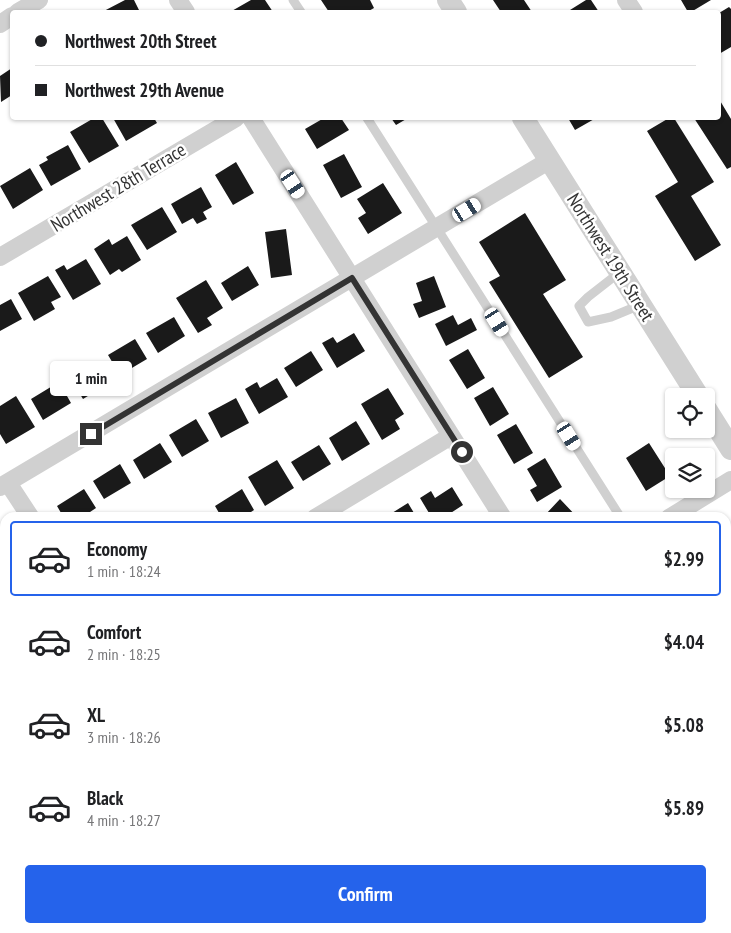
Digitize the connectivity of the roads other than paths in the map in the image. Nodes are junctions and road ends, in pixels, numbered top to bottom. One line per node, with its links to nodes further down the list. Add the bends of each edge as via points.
1 (39, 0): 2 (street)
2 (22, 10)
3 (233, 120): 9 (street, Northwest 28th Terrace)
4 (252, 120): 11 (street)
5 (368, 120): 8 (lane)
6 (523, 120): 7 (street, Northwest 19th Street)
7 (550, 160): 8 (street); 10 (street, Northwest 19th Street)
8 (437, 228): 11 (street); 22 (lane)
9 (0, 257)
10 (620, 272): 12 (street, Northwest 19th Street); 12 (lane, via 579,306 588,322)
11 (352, 278): 15 (street); 18 (street)
12 (641, 305): 13 (street, Northwest 19th Street)
13 (693, 388)
14 (715, 423): 16 (street)
15 (451, 436): 20 (street); 21 (street)
16 (731, 449)
17 (731, 480): 23 (street)
18 (4, 485): 19 (street)
19 (26, 512)
20 (325, 512)
21 (499, 512)
22 (617, 512)
23 (679, 512)

